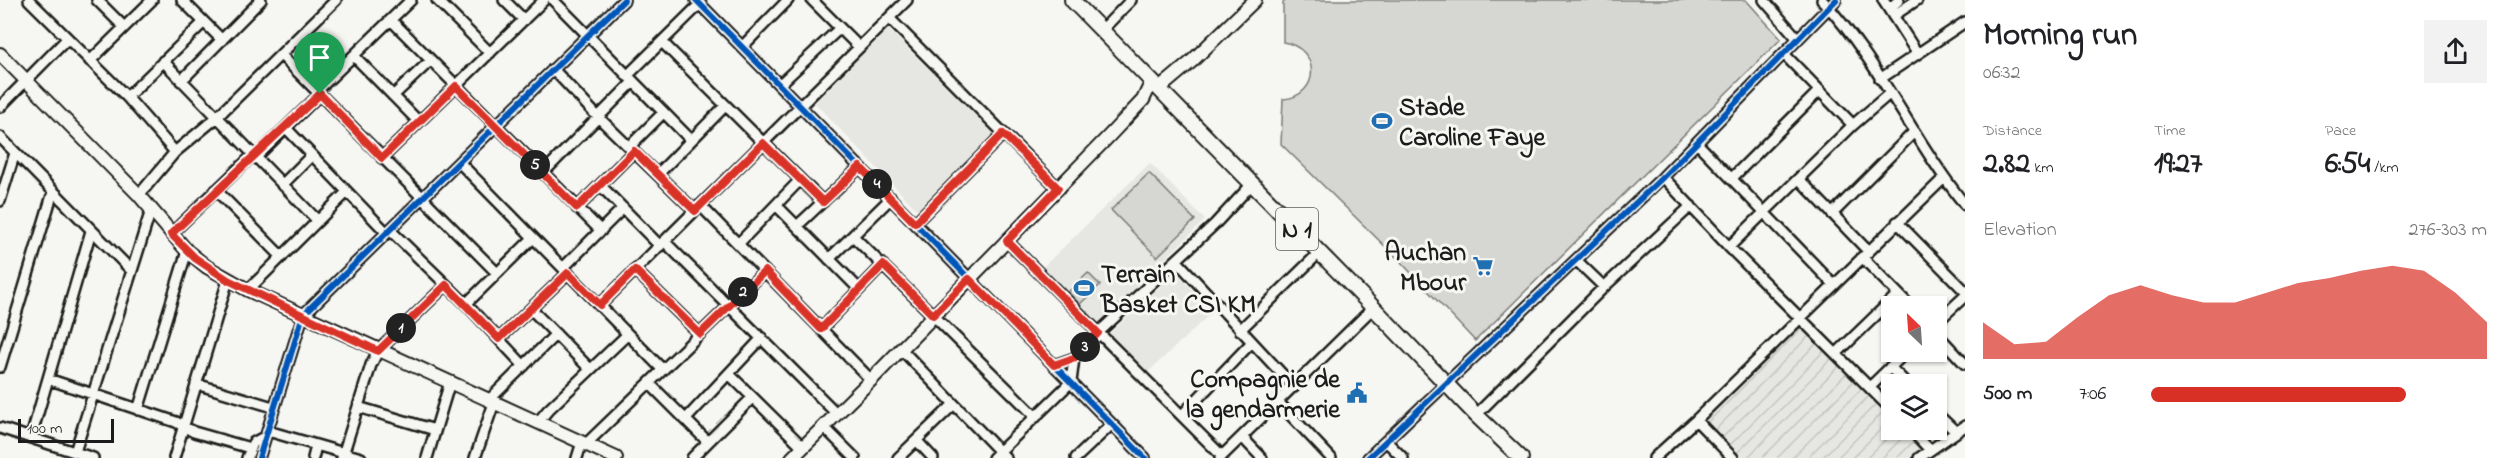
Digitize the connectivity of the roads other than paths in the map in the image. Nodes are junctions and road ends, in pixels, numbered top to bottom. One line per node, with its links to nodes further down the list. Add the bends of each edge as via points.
1 (29, 0): 36 (street)
2 (97, 0): 32 (street)
3 (152, 0): 32 (street)
4 (182, 0): 30 (street)
5 (411, 0): 28 (street)
6 (437, 0): 42 (street)
7 (504, 0): 29 (street)
8 (544, 0): 29 (street)
9 (553, 0): 35 (street)
10 (623, 0): 35 (street)
11 (787, 0): 40 (street)
12 (812, 0): 33 (street)
13 (1072, 0): 34 (highway, N 1)
14 (1131, 0): 34 (street)
15 (1764, 0): 37 (street)
16 (1836, 0): 25 (street)
17 (1883, 0): 26 (street)
18 (1899, 0): 26 (street)
19 (1917, 0): 26 (street)
20 (254, 2): 38 (street)
21 (329, 2): 46 (street)
22 (698, 2): 39 (street); 40 (street)
23 (902, 2): 27 (street)
24 (1248, 2): 58 (main road, via 1191,62)
25 (1825, 4): 37 (street); 53 (street)
26 (1891, 12): 43 (street)
27 (888, 18): 41 (street); 75 (street)
28 (391, 20): 47 (street); 48 (street)
29 (524, 20): 42 (street)
30 (204, 22): 38 (street); 50 (street)
31 (1965, 22): 43 (street)
32 (124, 27): 49 (street)
33 (840, 28): 41 (street); 56 (street)
34 (1102, 30): 58 (highway, N 1)
35 (587, 35): 51 (street); 52 (street)
36 (67, 39): 49 (street); 54 (street)
37 (1798, 39): 45 (street)
38 (222, 40): 55 (street)
39 (662, 42): 52 (street); 64 (street)
40 (742, 47): 56 (street)
41 (859, 47): 65 (street)
42 (490, 53): 57 (street)
43 (1917, 53): 53 (street)
44 (0, 54): 54 (main road)
45 (1784, 54): 59 (street); 78 (street)
46 (281, 55): 60 (street); 69 (street)
47 (354, 56): 60 (street); 62 (street)
48 (431, 60): 57 (street); 62 (street)
49 (90, 61): 63 (street)
50 (163, 61): 55 (street); 63 (street)
51 (553, 69): 68 (street); 71 (street)
52 (630, 79): 67 (street); 68 (street)
53 (1880, 79): 61 (street)
54 (27, 80): 66 (street); 102 (main road)
55 (181, 81): 69 (street)
56 (779, 85): 65 (street)
57 (456, 86): 70 (street); 71 (street)
58 (1158, 88): 95 (highway, N 1); 98 (main road)
59 (1819, 91): 72 (street); 91 (street)
60 (319, 93): 73 (street); 85 (street)
61 (1890, 94): 72 (street); 74 (street)
62 (393, 96): 70 (street)
63 (127, 97): 81 (street)
64 (725, 106): 77 (street); 79 (street)
65 (800, 106): 79 (street); 87 (street)
66 (0, 107)
67 (663, 113): 77 (street); 80 (street)
68 (598, 117): 80 (street); 88 (street)
69 (216, 118): 81 (street); 84 (street)
70 (419, 122): 85 (street)
71 (496, 125): 86 (street); 88 (street)
72 (1853, 125): 93 (street)
73 (286, 128): 83 (street); 84 (street)
74 (1914, 132): 92 (street); 115 (street)
75 (1003, 134): 98 (street); 118 (street)
76 (0, 137): 82 (street)
77 (691, 140): 89 (street)
78 (1697, 142): 90 (street); 91 (street)
79 (763, 143): 94 (street); 112 (street)
80 (632, 149): 89 (street); 97 (street)
81 (175, 152): 102 (street)
82 (15, 153): 100 (street); 105 (street)
83 (312, 155): 96 (street); 101 (street)
84 (254, 156): 96 (street); 99 (street)
85 (382, 158): 103 (street)
86 (459, 162): 103 (street); 125 (street)
87 (860, 167): 104 (street); 106 (street)
88 (543, 173): 110 (street)
89 (658, 174): 112 (street)
90 (1663, 177): 109 (street); 135 (street)
91 (1732, 178): 114 (street)
92 (1944, 178): 108 (street); 117 (street)
93 (1799, 179): 114 (street); 115 (street)
94 (800, 180): 106 (street); 107 (street)
95 (1252, 184): 131 (highway, N 1); 136 (street)
96 (282, 185): 116 (street)
97 (600, 185): 110 (street); 111 (street)
98 (1058, 188): 126 (main road)
99 (216, 190): 123 (street); 133 (street)
100 (53, 192): 120 (street); 163 (street)
101 (347, 192): 116 (street); 121 (street)
102 (139, 195): 113 (main road)
103 (422, 198): 121 (street); 142 (street)
104 (891, 198): 118 (street); 124 (street)
105 (0, 201)
106 (823, 202): 119 (street)
107 (776, 205): 119 (street); 128 (street)
108 (1965, 205)
109 (1691, 206): 129 (street); 147 (street)
110 (577, 208): 122 (street)
111 (623, 208): 122 (street); 127 (street)
112 (698, 208): 127 (street); 128 (street)
113 (151, 210): 123 (main road); 138 (street)
114 (1764, 211): 129 (street); 146 (street)
115 (1832, 214): 132 (street)
116 (318, 221): 133 (street)
117 (1898, 222): 132 (street); 150 (street)
118 (915, 223): 143 (street)
119 (797, 226): 134 (street)
120 (91, 231): 138 (street); 188 (street)
121 (388, 231): 145 (street); 159 (street)
122 (601, 231): 139 (street)
123 (171, 234): 130 (main road)
124 (853, 236): 134 (street); 137 (street)
125 (533, 238): 139 (street); 142 (street)
126 (1007, 241): 143 (main road); 166 (street)
127 (662, 243): 140 (street); 155 (street)
128 (738, 244): 141 (street)
129 (1729, 247): 161 (street)
130 (187, 251): 144 (main road); 205 (street)
131 (1320, 252): 156 (highway, N 1); 165 (street)
132 (1865, 254): 146 (street); 151 (street)
133 (282, 257): 149 (street)
134 (829, 259): 148 (street)
135 (1576, 260): 147 (street); 193 (street)
136 (1177, 261): 165 (street); 166 (street)
137 (883, 265): 148 (street); 160 (street)
138 (131, 270): 197 (street)
139 (566, 270): 154 (street); 157 (street)
140 (635, 270): 154 (street); 169 (street)
141 (765, 271): 155 (street); 164 (street)
142 (497, 273): 153 (street)
143 (969, 279): 160 (main road); 180 (street)
144 (228, 280): 149 (main road); 194 (street)
145 (446, 285): 153 (street); 175 (street)
146 (1834, 285): 161 (street)
147 (1604, 286): 207 (street)
148 (860, 289): 164 (street)
149 (248, 290): 159 (main road)
150 (1965, 291)
151 (1898, 294): 176 (street)
152 (1965, 296): 158 (street)
153 (466, 304): 171 (street)
154 (600, 305): 168 (street)
155 (729, 306): 169 (street); 170 (street)
156 (1374, 307): 193 (highway, N 1); 195 (street)
157 (531, 309): 167 (street); 171 (street)
158 (1947, 313)
159 (303, 315): 175 (main road); 203 (street)
160 (933, 315): 174 (main road); 209 (street)
161 (1799, 318): 176 (street); 212 (street)
162 (0, 324): 163 (street)
163 (11, 327): 182 (street)
164 (821, 329): 189 (street)
165 (1240, 330): 172 (street)
166 (1098, 333): 177 (street); 208 (street)
167 (556, 334): 181 (street); 184 (street)
168 (628, 334): 184 (street); 185 (street)
169 (700, 334): 185 (street)
170 (762, 338): 186 (street); 206 (street)
171 (499, 339): 181 (street)
172 (1252, 342): 195 (street); 208 (street)
173 (1947, 345): 179 (street)
174 (901, 349): 189 (main road); 202 (street)
175 (378, 351): 190 (main road); 204 (street)
176 (1836, 354): 196 (street)
177 (1074, 358): 180 (street); 191 (street)
178 (1895, 362): 183 (street)
179 (1965, 364)
180 (1054, 365): 191 (street)
181 (524, 366): 200 (street)
182 (0, 367)
183 (1890, 367): 187 (street); 196 (street)
184 (590, 369): 213 (street)
185 (663, 370): 192 (street)
186 (729, 374): 198 (street); 210 (street)
187 (1897, 374)
188 (48, 379): 197 (street); 221 (street)
189 (871, 380): 206 (main road)
190 (450, 382): 200 (main road); 219 (street)
191 (1071, 382): 209 (street); 214 (street)
192 (649, 383): 210 (street); 227 (street)
193 (1446, 383): 207 (highway, N 1); 226 (street)
194 (196, 384): 203 (street); 215 (street)
195 (1294, 387): 201 (street)
196 (1870, 387): 199 (street)
197 (92, 394): 205 (street); 231 (street)
198 (752, 398): 224 (street); 229 (street)
199 (1881, 398)
200 (491, 401): 213 (main road); 243 (street)
201 (1278, 402): 222 (street); 254 (street)
202 (954, 404): 225 (street); 234 (street)
203 (273, 407): 220 (street)
204 (358, 407): 219 (street); 233 (street)
205 (138, 410): 215 (street)
206 (837, 414): 217 (main road)
207 (1476, 414): 235 (highway, N 1)
208 (1182, 415): 236 (street)
209 (1036, 417): 234 (street)
210 (686, 419): 224 (street)
211 (1947, 419): 218 (street)
212 (1696, 420): 257 (street); 258 (street)
213 (538, 422): 227 (main road)
214 (1112, 424): 251 (street); 252 (street)
215 (183, 425): 232 (street); 238 (street)
216 (0, 428): 221 (street)
217 (824, 428): 229 (main road); 248 (street)
218 (1962, 428): 230 (street)
219 (435, 430): 242 (street)
220 (267, 433): 228 (street); 232 (street); 239 (street)
221 (30, 437): 231 (street)
222 (1242, 437): 236 (street); 253 (street)
223 (1920, 440): 230 (street)
224 (707, 441): 246 (street)
225 (917, 441): 249 (street); 250 (street)
226 (1386, 441): 255 (street); 256 (street)
227 (584, 443): 244 (street); 245 (main road)
228 (316, 446): 233 (street); 240 (street)
229 (803, 447): 247 (main road)
230 (1930, 450): 259 (street)
231 (75, 452): 237 (street)
232 (249, 453)
233 (343, 455): 241 (street)
234 (1000, 456)
235 (1514, 456)
236 (1221, 457)
237 (93, 458)
238 (174, 458)
239 (259, 458)
240 (313, 458)
241 (361, 458)
242 (427, 458)
243 (475, 458)
244 (577, 458)
245 (616, 458)
246 (692, 458)
247 (792, 458)
248 (855, 458)
249 (898, 458)
250 (933, 458)
251 (1076, 458)
252 (1145, 458)
253 (1262, 458)
254 (1331, 458)
255 (1368, 458)
256 (1403, 458)
257 (1653, 458)
258 (1733, 458)
259 (1919, 458)

